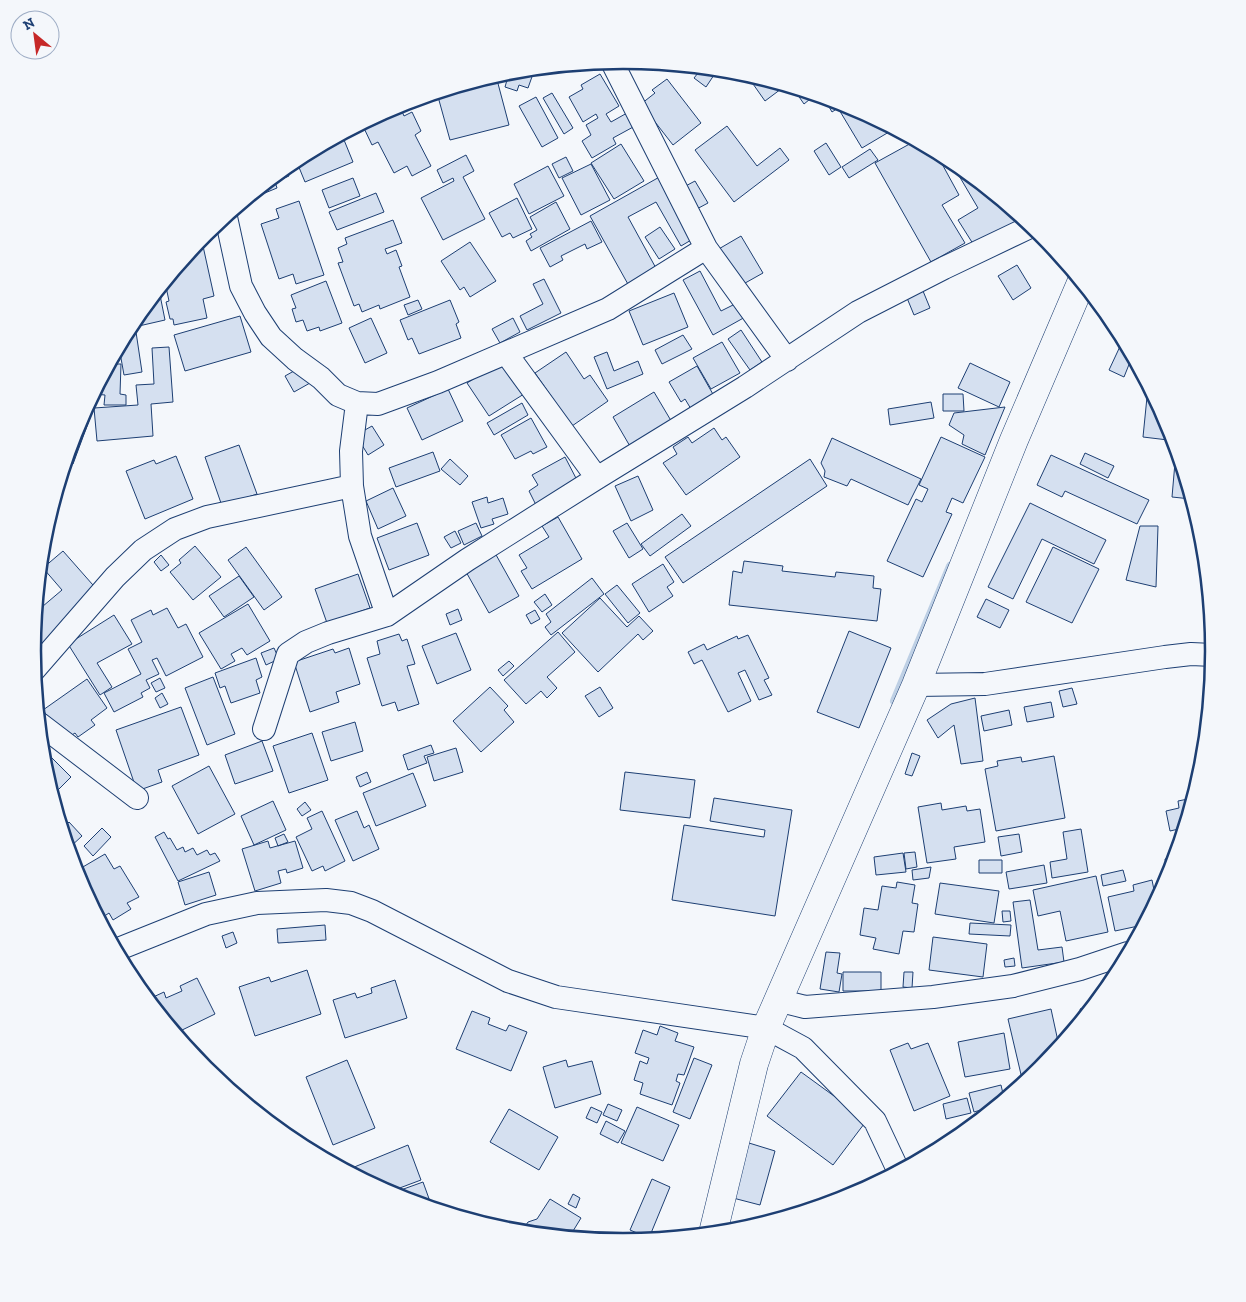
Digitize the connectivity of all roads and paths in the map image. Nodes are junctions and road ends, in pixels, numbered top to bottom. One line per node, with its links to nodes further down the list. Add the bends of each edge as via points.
1 (616, 69): 4 (street)
2 (228, 225): 8 (street, via 241,286 271,337 338,395)
3 (1024, 230): 7 (street, via 858,312)
4 (706, 248): 6 (street, via 608,309); 7 (street)
5 (1078, 289): 14 (street)
6 (506, 353): 8 (street, via 378,404); 9 (street)
7 (787, 360): 9 (street)
8 (357, 403): 10 (street, via 351,451)
9 (597, 478): 11 (street)
10 (352, 486): 11 (street, via 360,536); 13 (street, via 207,517 175,529 143,550 115,577)
11 (386, 614): 16 (street, via 306,642 288,654)
12 (1205, 655): 14 (street, via 1165,657 985,684)
13 (41, 662)
14 (916, 685): 20 (street)
15 (46, 729): 17 (street)
16 (264, 729)
17 (137, 798)
18 (122, 947): 21 (street, via 206,914 258,903 326,900 351,903 508,981 556,997)
19 (1118, 956): 20 (street, via 1013,986 933,998 806,1007)
20 (777, 1000): 21 (street)
21 (766, 1028): 22 (street, via 803,1048 875,1121); 23 (street, via 754,1064)
22 (896, 1165)
23 (715, 1225)

